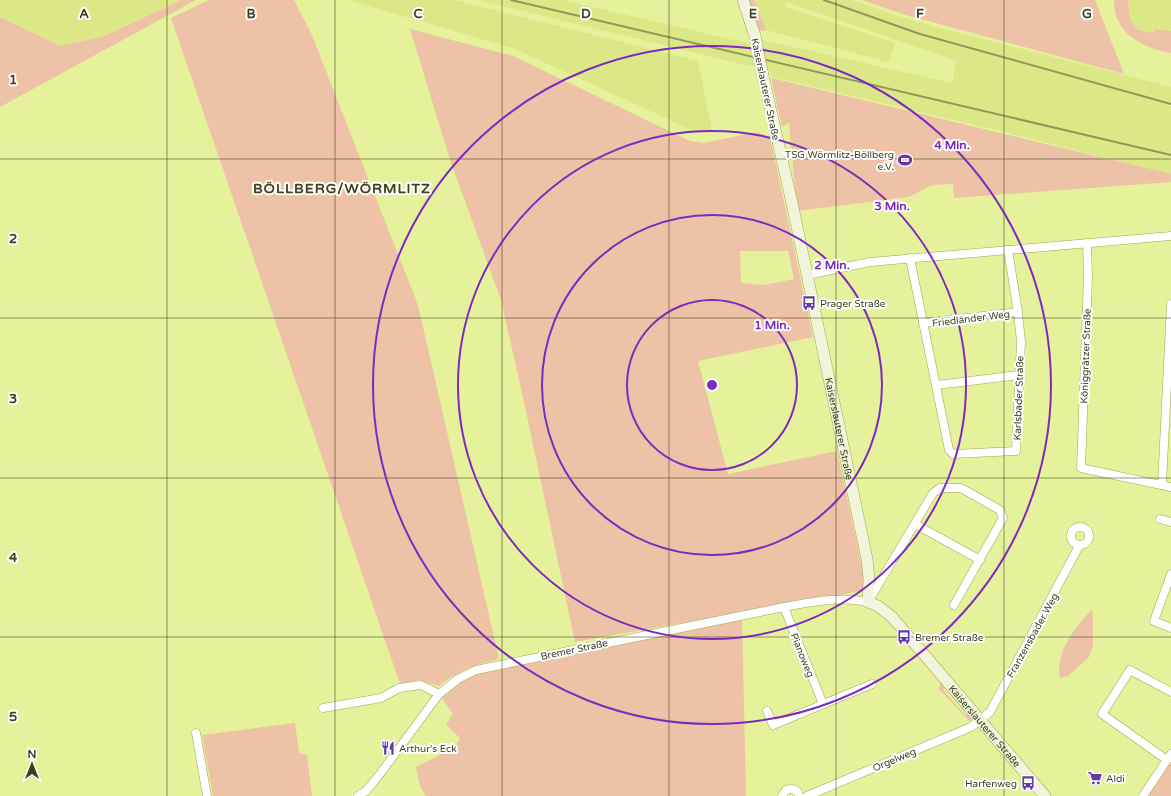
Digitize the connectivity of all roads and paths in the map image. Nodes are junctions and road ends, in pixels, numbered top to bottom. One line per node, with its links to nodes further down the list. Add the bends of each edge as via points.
1 (743, 0): 6 (street, Kaiserslauterer Straße, bridge, via 755,36)
2 (1171, 236): 3 (street)
3 (1086, 243): 4 (street); 13 (street, Königgrätzer Straße, via 1088,276 1081,468)
4 (1008, 250): 5 (street); 8 (street, Karlsbader Straße)
5 (910, 258): 6 (street, via 870,262); 9 (street, Karlsbader Straße)
6 (807, 275): 21 (street, Kaiserslauterer Straße, via 867,559)
7 (1171, 304): 11 (street)
8 (1018, 312): 9 (street, Friedländer Weg); 10 (street, Karlsbader Straße)
9 (923, 323): 12 (street, Karlsbader Straße)
10 (1019, 375): 12 (street); 12 (street, Karlsbader Straße, via 1016,451 952,454 949,450)
11 (1170, 376): 13 (street)
12 (937, 385)
13 (1162, 485): 14 (street)
14 (1171, 487)
15 (1160, 519): 16 (street)
16 (1171, 522)
17 (916, 524): 19 (street); 19 (street, via 933,493 940,488 961,488 1000,510 1002,514 1003,518); 21 (street)
18 (1079, 546): 31 (street, Franzensbader Weg, via 990,712)
19 (980, 560): 22 (street)
20 (1171, 574): 24 (street, via 1154,621)
21 (868, 602): 23 (street, Bremer Straße, via 848,599); 31 (street, Kaiserslauterer Straße, via 892,617)
22 (954, 605)
23 (784, 607): 27 (street, Bremer Straße, via 476,670 458,679); 28 (street, Pianoweg)
24 (1171, 628)
25 (872, 684): 28 (street)
26 (1171, 692): 33 (street, via 1130,670 1102,714)
27 (439, 694): 29 (street, via 421,685 399,688 381,698); 35 (street, Bremer Straße, via 380,774 366,791)
28 (823, 704): 30 (street, via 773,725)
29 (323, 708)
30 (767, 711)
31 (980, 720): 38 (street, Orgelweg, via 970,727); 39 (street, Kaiserslauterer Straße)
32 (196, 733): 34 (street)
33 (1169, 757): 40 (street)
34 (207, 796)
35 (358, 796)
36 (782, 796): 37 (street, via 786,790 792,789)
37 (800, 796)
38 (807, 796)
39 (1045, 796)
40 (1143, 796)

